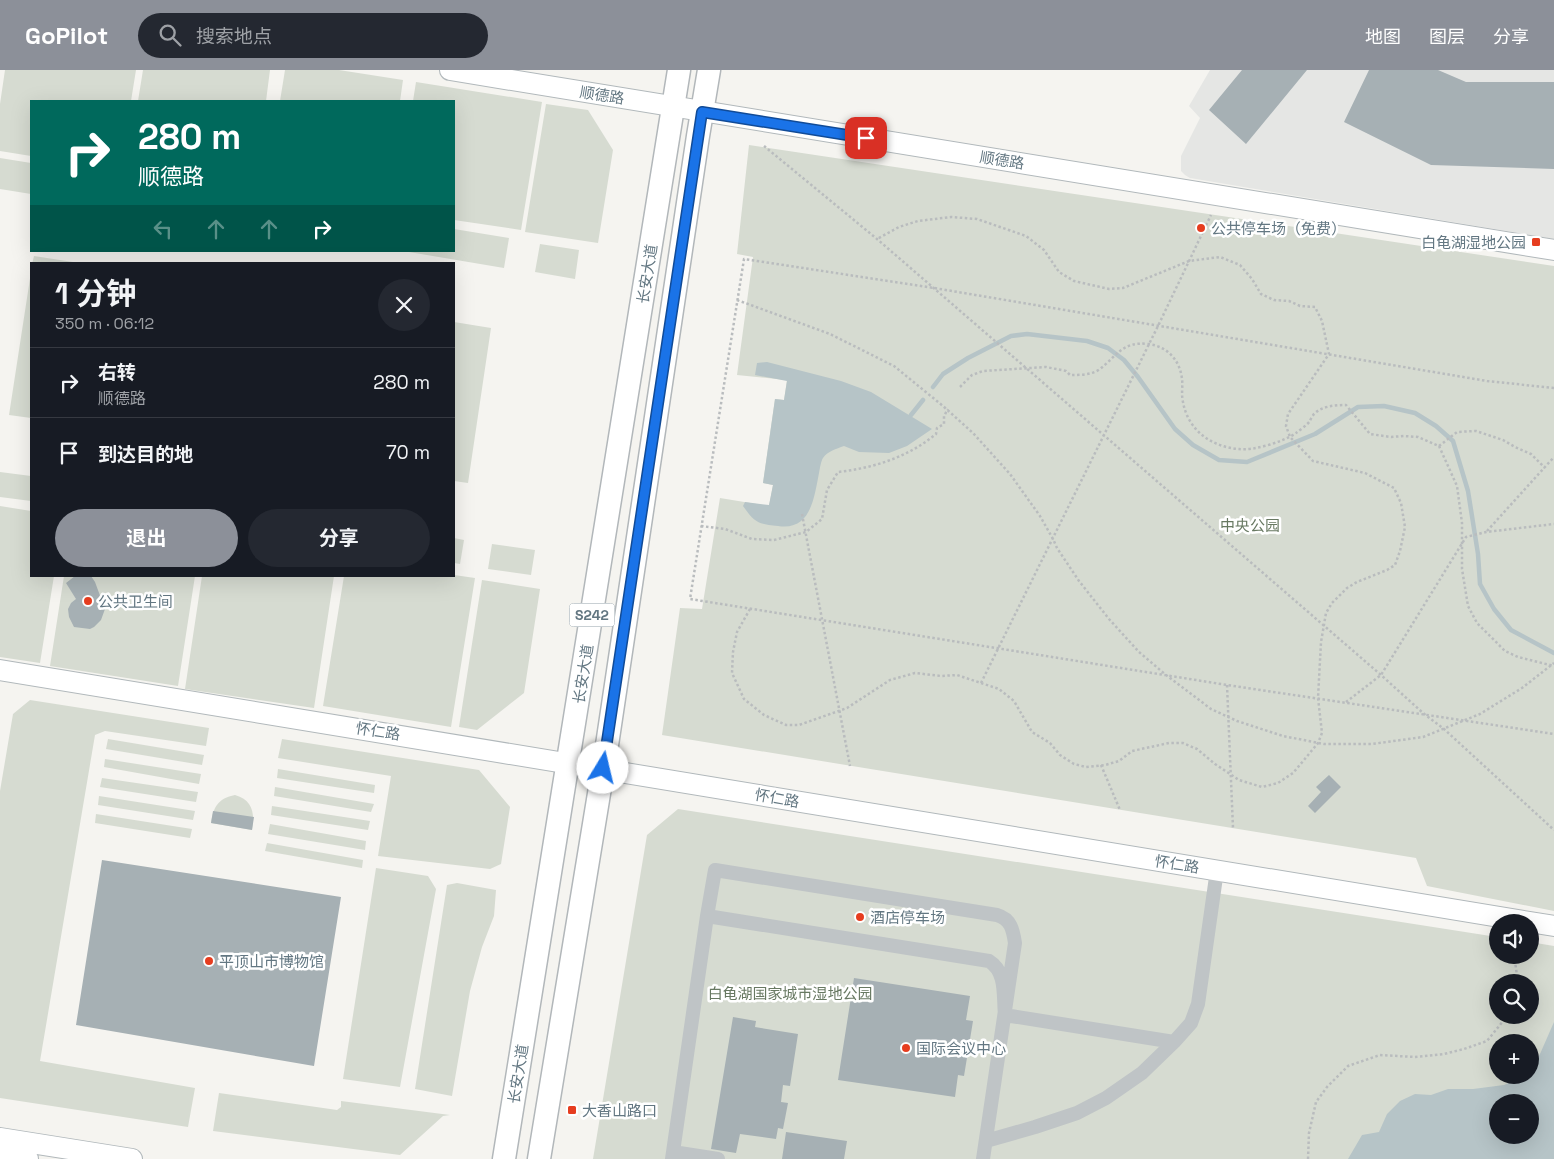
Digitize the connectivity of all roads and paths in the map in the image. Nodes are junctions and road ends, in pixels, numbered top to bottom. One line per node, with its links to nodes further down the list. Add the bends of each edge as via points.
1 (450, 70): 4 (street, 顺德路)
2 (679, 70): 4 (main road, 长安大道 / S242)
3 (709, 70): 5 (main road, 长安大道 / S242)
4 (673, 107): 5 (street, 顺德路); 51 (main road, 长安大道 / S242)
5 (702, 112): 9 (street, 顺德路); 54 (main road, 长安大道 / S242)
6 (764, 146): 8 (path)
7 (1211, 215): 10 (path)
8 (877, 239): 10 (path, via 918,221 951,217 977,219 1026,236 1044,250 1059,272 1074,282 1109,289 1123,288); 11 (path)
9 (1554, 250)
10 (1188, 261): 13 (path); 15 (path, via 1220,257 1240,265 1261,294 1274,300 1316,307)
11 (934, 288): 12 (path, via 744,259); 13 (path); 16 (path)
12 (737, 300): 19 (path, via 830,334 894,366); 27 (path)
13 (1158, 326): 14 (path); 15 (path)
14 (1149, 344): 16 (path, via 1122,348 1091,373 1070,375 1066,371 1046,367); 20 (path); 21 (path, via 1173,356 1180,369 1182,401 1193,428 1204,439 1240,450 1274,444)
15 (1329, 354): 18 (path, via 1487,381); 21 (path, via 1288,414 1286,426)
16 (1026, 367): 17 (path, via 983,371 972,375); 20 (path)
17 (960, 387)
18 (1554, 388)
19 (948, 409): 28 (path, via 944,424 937,428 936,434 913,451 899,458 838,472 827,490 822,519); 30 (path, via 1010,474)
20 (1104, 435): 30 (path); 34 (path)
21 (1290, 437): 22 (path, via 1320,410 1346,405 1370,434 1418,437); 34 (path, via 1313,461 1365,473 1394,488 1401,503 1405,527 1395,565 1347,588 1332,603)
22 (1439, 446): 24 (path, via 1457,432 1476,431 1531,454); 31 (path, via 1457,486)
23 (1554, 457): 24 (path)
24 (1545, 468): 29 (path)
25 (802, 514): 28 (path)
26 (1554, 524): 29 (path)
27 (701, 526): 28 (path, via 752,539 774,540); 32 (path, via 690,599)
28 (806, 532): 33 (path)
29 (1486, 532): 31 (path, via 1466,537)
30 (1053, 539): 35 (path); 38 (path, via 1073,572 1109,619 1139,652)
31 (1462, 542): 36 (path, via 1463,582 1468,606 1477,623 1505,651); 39 (path)
32 (750, 609): 33 (path); 44 (path, via 737,632 733,652 732,673 744,699 764,715 786,726 799,725)
33 (823, 621): 35 (path); 44 (path)
34 (1323, 625): 39 (path); 42 (path)
35 (998, 649): 38 (path); 40 (path)
36 (1553, 665): 47 (path, via 1480,714)
37 (0, 670): 51 (street, 怀仁路)
38 (1166, 675): 41 (path); 46 (path, via 1211,709)
39 (1381, 675): 43 (path); 45 (path)
40 (981, 683): 44 (path, via 957,675 915,673 890,680); 52 (path, via 999,689 1014,700 1032,732 1050,742 1060,755 1074,764 1086,767)
41 (1227, 685): 42 (path); 46 (path)
42 (1318, 698): 43 (path); 50 (path, via 1322,733)
43 (1346, 702): 45 (path)
44 (839, 711): 53 (path)
45 (1423, 713): 47 (path); 48 (path)
46 (1229, 717): 50 (path, via 1283,736); 55 (path)
47 (1462, 720): 48 (path); 49 (path)
48 (1444, 729): 50 (path, via 1423,738 1396,742); 58 (path)
49 (1554, 734)
50 (1318, 743): 55 (path, via 1293,773 1278,783 1262,787)
51 (569, 763): 54 (street, 怀仁路); 71 (main road, 长安大道 / S242)
52 (1100, 765): 55 (path, via 1119,761 1132,751 1183,743 1198,749); 56 (path)
53 (850, 766)
54 (603, 768): 59 (street, 怀仁路); 72 (main road, 长安大道 / S242)
55 (1230, 774): 57 (path)
56 (1120, 810)
57 (1233, 828)
58 (1554, 830)
59 (1216, 870): 61 (street, 怀仁路); 64 (street, via 1198,1004 1191,1023)
60 (707, 916): 62 (street, via 988,961 1000,970); 62 (street, via 715,870 1005,917 1015,943); 68 (street)
61 (1554, 926)
62 (1005, 1016): 64 (street); 66 (street)
63 (1501, 1024): 75 (path, via 1487,1041 1464,1050 1415,1057 1380,1055 1348,1066 1316,1102 1309,1133)
64 (1174, 1042): 66 (street, via 1142,1073 1106,1098 1035,1127)
65 (0, 1138): 70 (street)
66 (986, 1141): 74 (street)
67 (0, 1154): 69 (street)
68 (672, 1155): 73 (street)
69 (28, 1159)
70 (132, 1159)
71 (504, 1159)
72 (539, 1159)
73 (718, 1159)
74 (983, 1159)
75 (1308, 1159)

